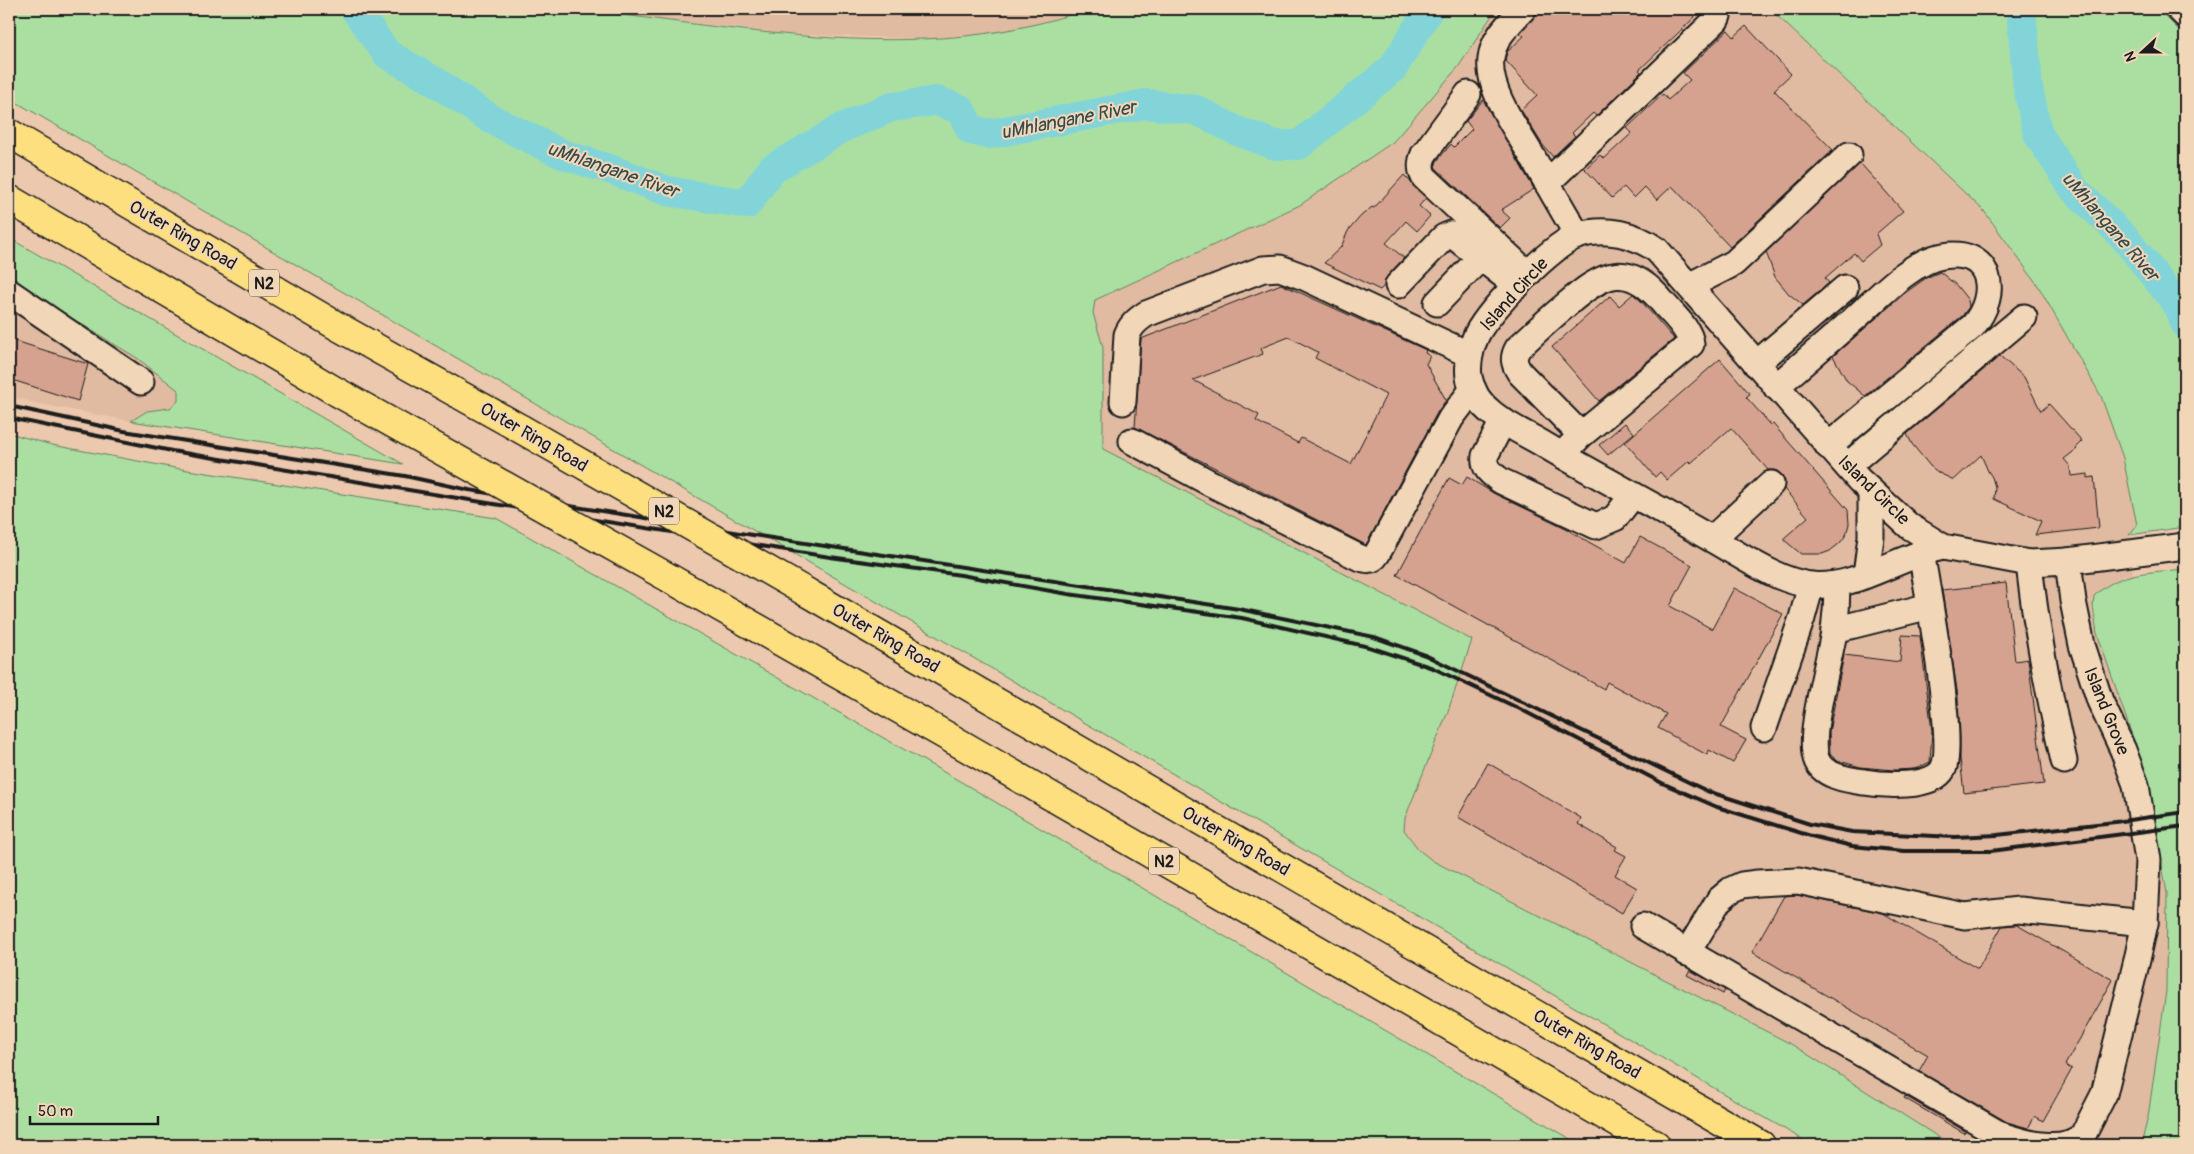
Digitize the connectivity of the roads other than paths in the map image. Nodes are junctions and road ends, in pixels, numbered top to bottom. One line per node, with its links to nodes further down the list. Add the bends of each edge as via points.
1 (1523, 9): 8 (street, via 1500,33 1493,48 1490,69 1502,106)
2 (1718, 9): 8 (street, via 1716,20)
3 (2179, 9): 4 (street)
4 (2185, 15)
5 (1468, 94): 12 (street, via 1424,154 1422,172)
6 (9, 133): 50 (highway, Outer Ring Road / N2, bridge, via 337,326 806,592)
7 (1849, 155): 14 (street, via 1734,263)
8 (1547, 183): 10 (street)
9 (9, 199): 49 (highway, N2, bridge, via 337,392 987,758)
10 (1578, 236): 12 (street, Island Circle, via 1563,243); 14 (street, Island Circle, via 1596,232 1618,233 1646,243 1657,250)
11 (1481, 257): 12 (street); 13 (street, via 1449,234); 17 (street)
12 (1522, 280): 19 (street, Island Circle, via 1478,332)
13 (1398, 285)
14 (1689, 286): 20 (street, Island Circle)
15 (1845, 288): 20 (street)
16 (9, 292): 21 (street)
17 (1437, 303)
18 (2024, 317): 30 (street)
19 (1470, 355): 23 (street, Island Circle, via 1469,378); 24 (street, via 1304,277 1273,268 1251,273 1146,314 1136,321 1127,335)
20 (1756, 364): 22 (street, Island Circle)
21 (141, 382)
22 (1776, 387): 28 (street, Island Circle); 28 (street, via 1900,279 1923,263 1944,256 1966,256 1985,271 1988,302 1973,326)
23 (1473, 389): 25 (street, Island Circle, via 1482,404); 27 (street, via 1452,418 1378,554 1369,560 1358,558)
24 (1123, 402)
25 (1503, 421): 29 (street, Island Circle); 33 (street, via 1484,462 1501,481 1596,526 1614,518)
26 (1581, 435): 26 (street, via 1520,373 1514,354 1550,318 1600,278 1611,275 1640,280 1654,291 1689,334 1690,344); 29 (street)
27 (1132, 441)
28 (1828, 446): 30 (street, Island Circle)
29 (1562, 455): 33 (street, Island Circle)
30 (1847, 466): 32 (street, Island Circle)
31 (1770, 484): 34 (street)
32 (1871, 491): 36 (street, Island Circle); 39 (street, via 1872,537)
33 (1633, 495): 34 (street, Island Circle)
34 (1712, 539): 40 (street, Island Circle, via 1790,581)
35 (2185, 546): 37 (street, Island Circle)
36 (1932, 549): 38 (street, Island Circle); 39 (street, Island Circle); 42 (street)
37 (2068, 561): 38 (street, Island Circle); 46 (street, Island Grove, via 2082,644 2100,701 2136,785 2148,860)
38 (2029, 563): 45 (street, via 2033,606)
39 (1866, 575): 41 (street, Island Circle)
40 (1811, 585): 41 (street, Island Circle); 44 (street)
41 (1837, 585): 43 (street)
42 (1930, 606): 43 (street); 43 (street, via 1945,712 1946,759 1939,774 1927,780 1882,785 1846,780 1826,771 1817,762 1816,726)
43 (1834, 630)
44 (1764, 728)
45 (2064, 760)
46 (2145, 923): 48 (street, via 2019,910 1958,915 1798,881 1782,882 1742,885 1731,890 1720,900); 48 (street, Island Grove, via 2104,1094 2083,1135 2067,1145 2001,1135)
47 (1643, 926): 48 (street, Island Grove)
48 (1687, 953)
49 (1656, 1145)
50 (1761, 1145)

